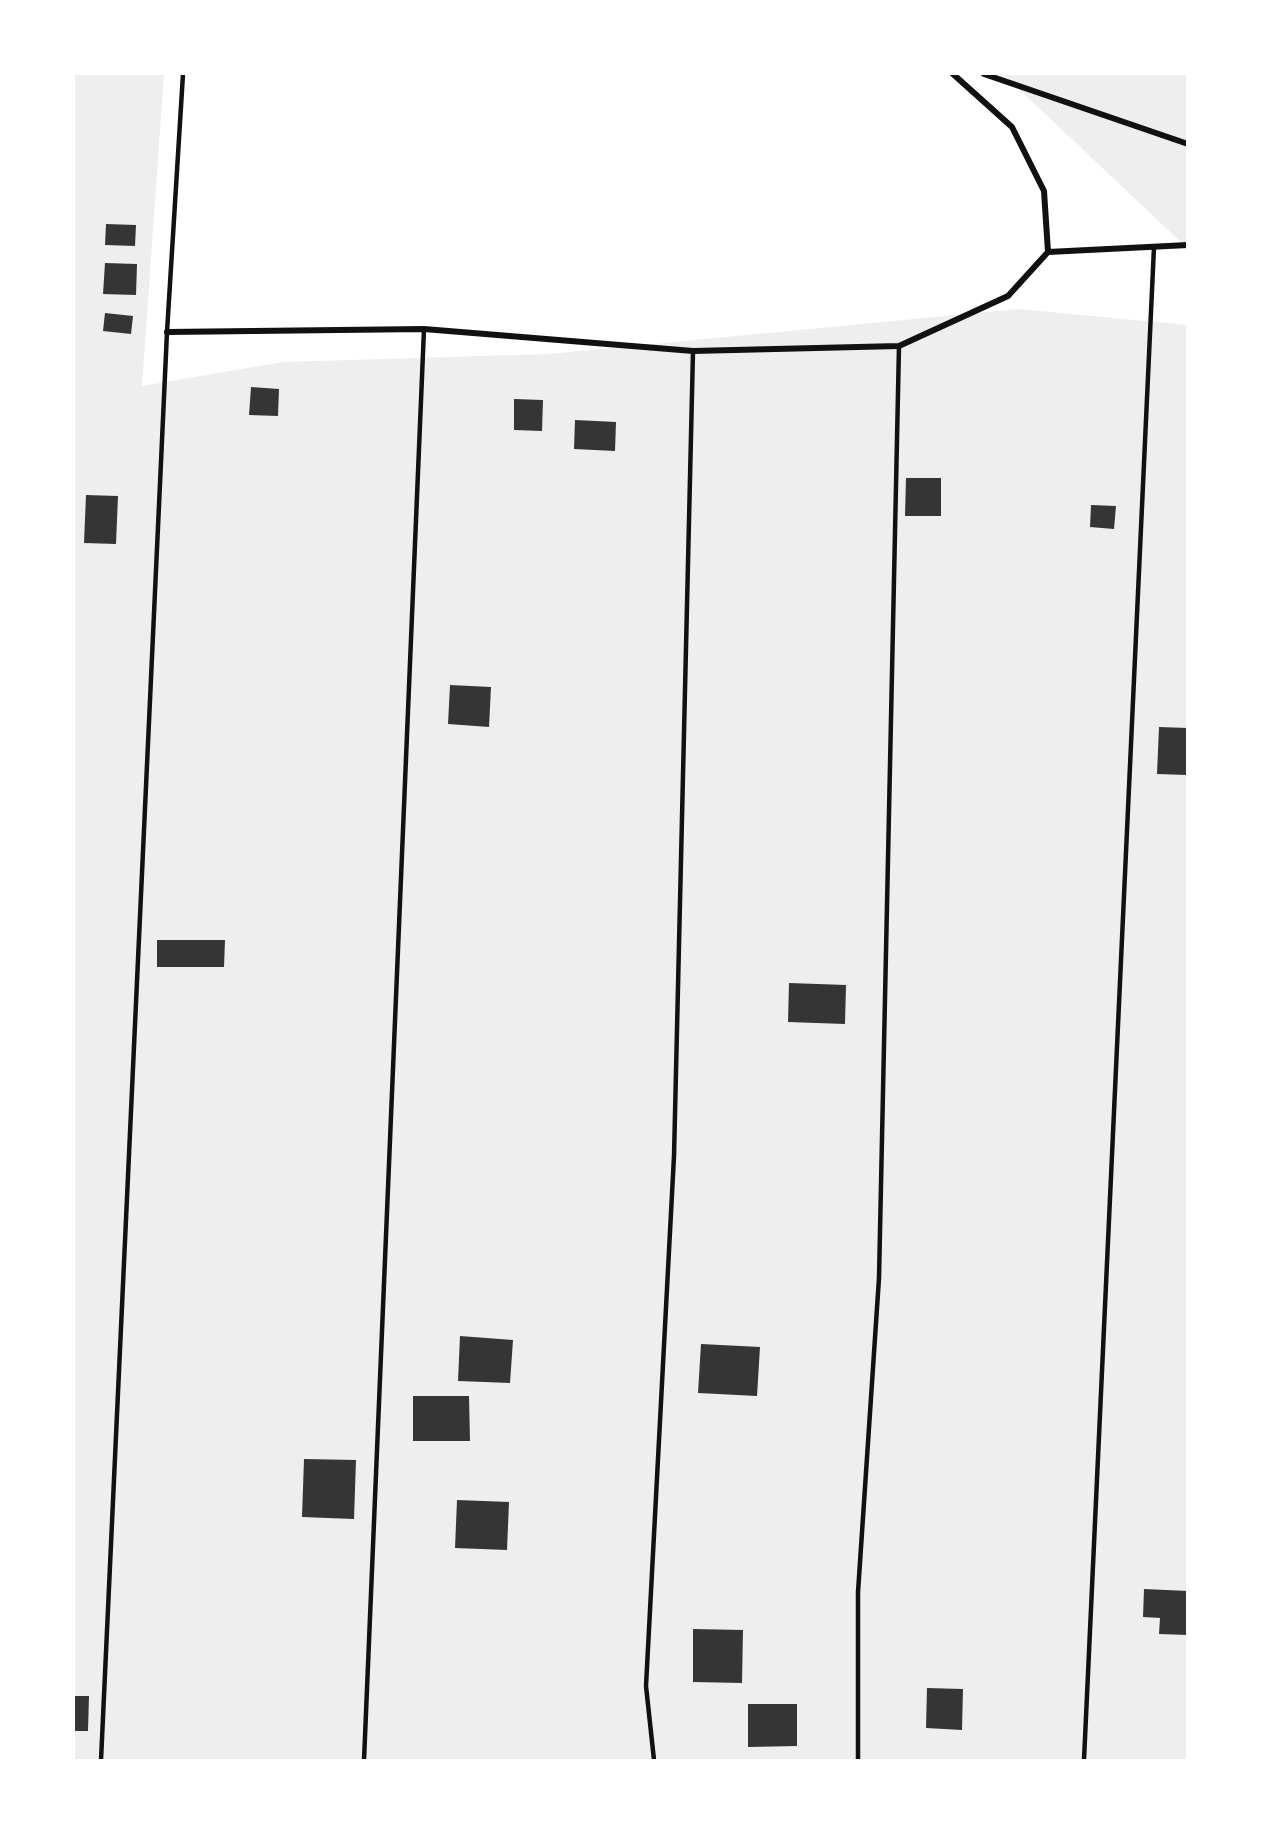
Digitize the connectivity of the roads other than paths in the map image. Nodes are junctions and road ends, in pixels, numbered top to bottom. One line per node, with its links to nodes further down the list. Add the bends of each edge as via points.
1 (183, 74): 9 (lane)
2 (953, 74): 7 (street, via 1012,127 1044,191)
3 (984, 74): 4 (street)
4 (1188, 144)
5 (1188, 245): 6 (street)
6 (1154, 247): 7 (street); 16 (lane)
7 (1048, 252): 10 (street, via 1008,296)
8 (424, 329): 9 (street); 11 (street); 13 (lane)
9 (167, 332): 12 (lane)
10 (899, 346): 11 (street); 15 (lane, via 879,1278 858,1592)
11 (693, 351): 14 (lane, via 674,1156 646,1686)
12 (101, 1761)
13 (364, 1761)
14 (654, 1761)
15 (858, 1761)
16 (1084, 1761)

